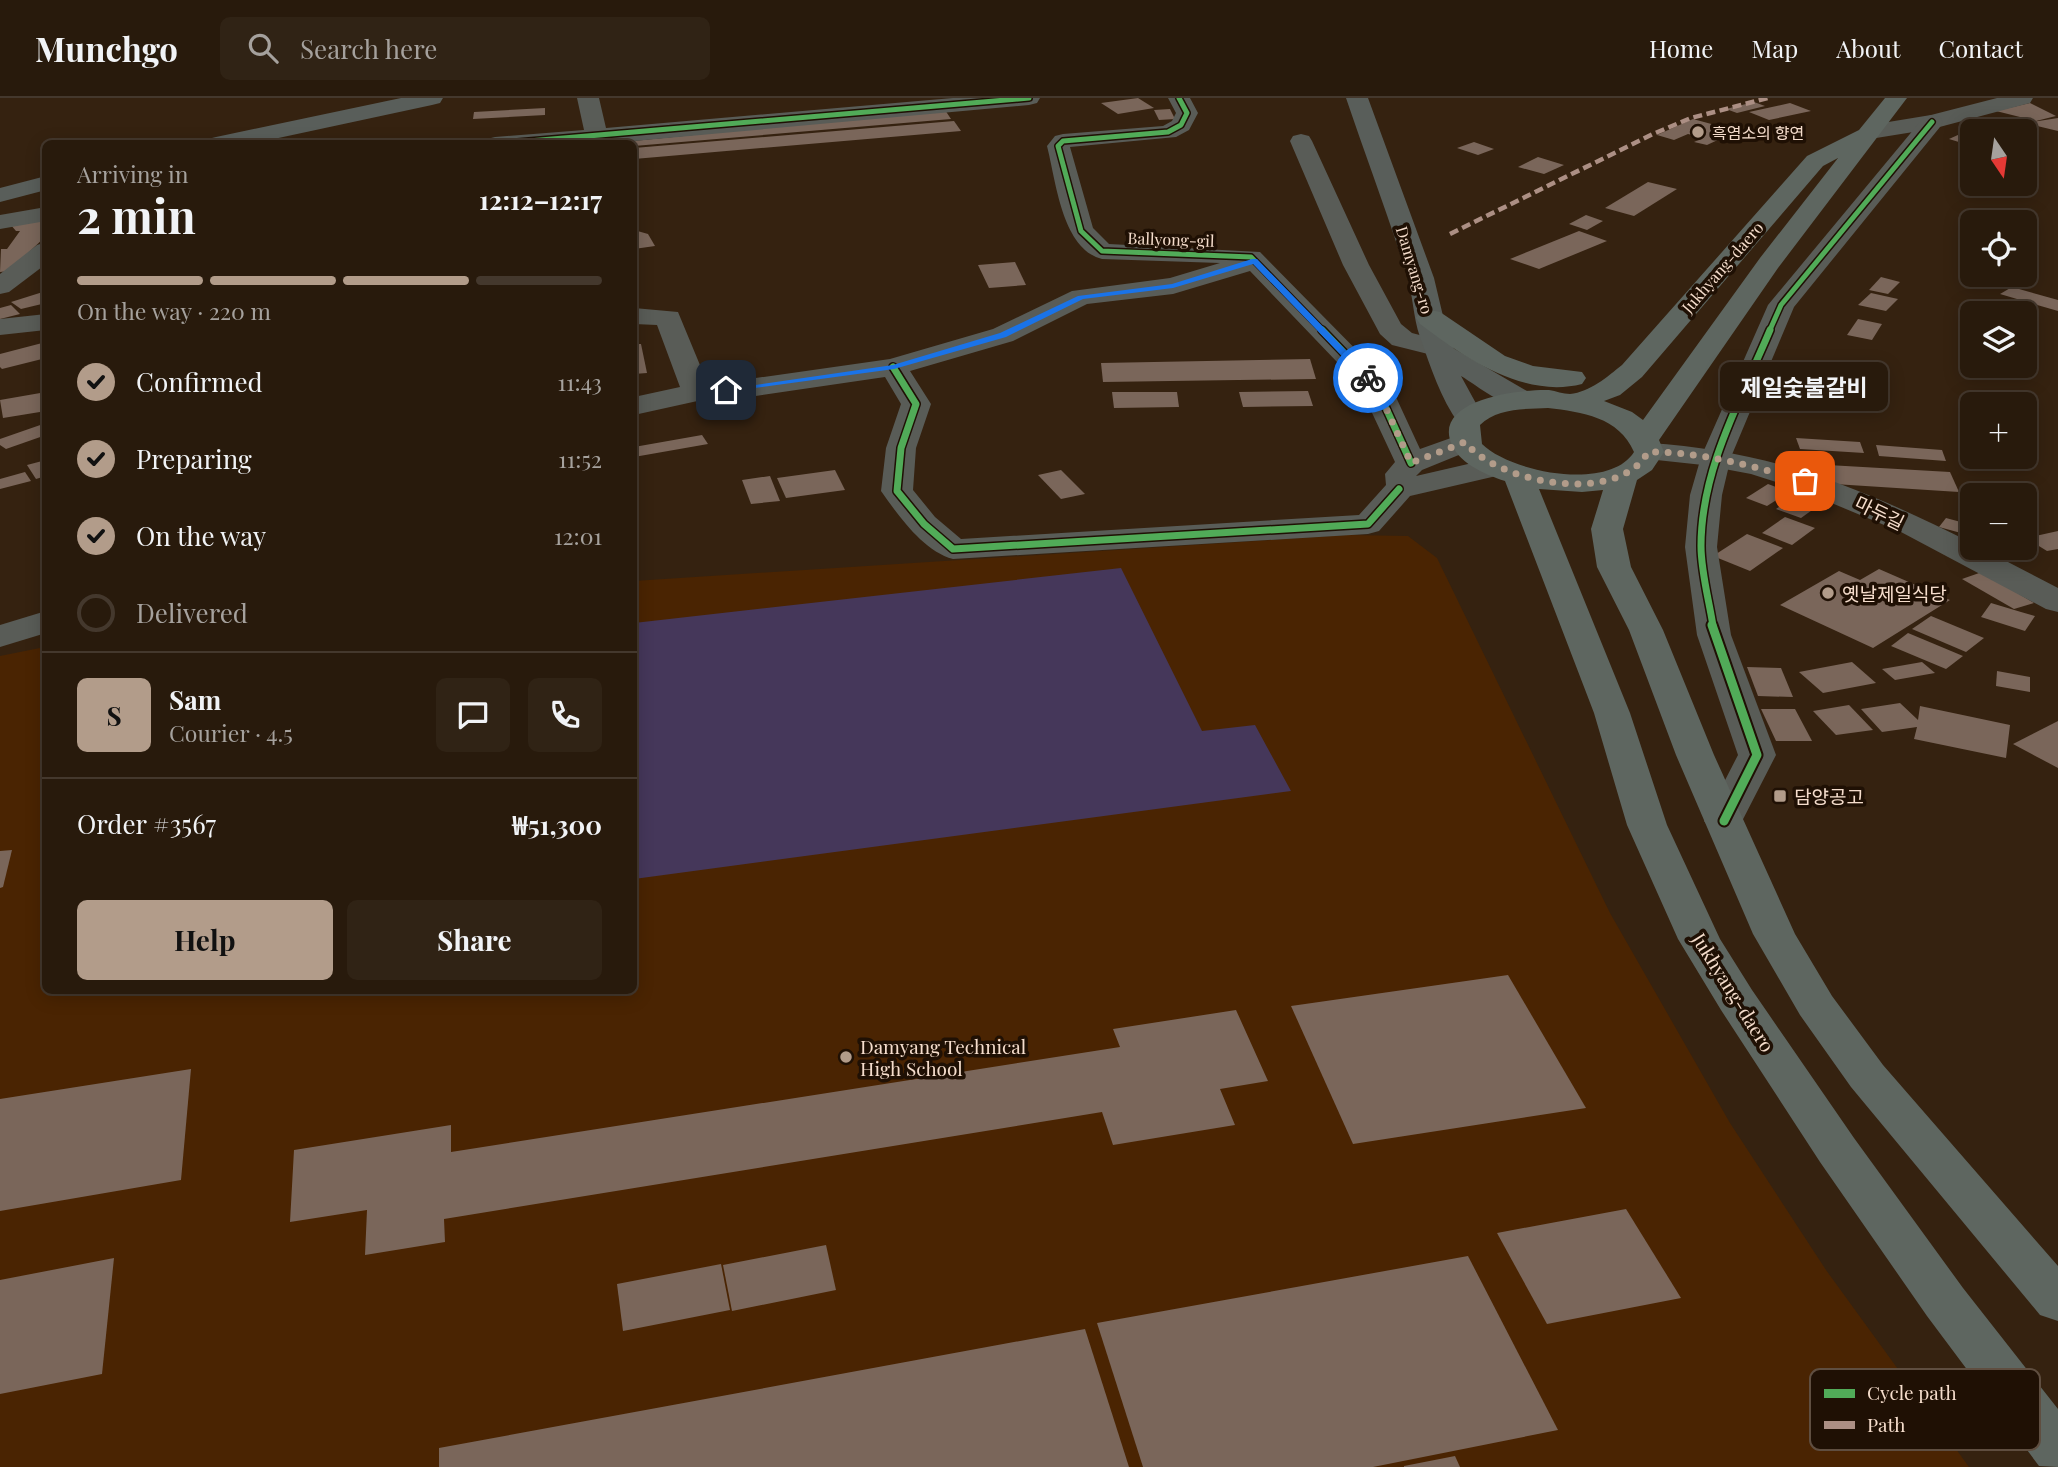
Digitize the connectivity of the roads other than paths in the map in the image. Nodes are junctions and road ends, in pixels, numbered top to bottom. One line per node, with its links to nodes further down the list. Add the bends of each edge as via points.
1 (435, 98): 10 (main road)
2 (588, 98): 11 (street)
3 (1029, 98): 11 (street)
4 (1179, 98): 18 (street, Ballyong-gil, via 1187,113 1181,125 1168,131 1063,141 1058,146 1081,231 1102,251 1224,255)
5 (1357, 98): 21 (main road, Damyang-ro, via 1421,278)
6 (1896, 98): 9 (main road, Jukhyang-daero)
7 (2022, 98): 8 (street)
8 (1932, 122): 9 (street); 33 (street, via 1781,305)
9 (1870, 132): 24 (main road, Jukhyang-daero, via 1815,161); 32 (main road, Jukhyang-daero, via 1769,263)
10 (235, 140)
11 (592, 140)
12 (1301, 141): 25 (street, via 1356,265 1390,328 1402,339)
13 (42, 184): 14 (main road)
14 (0, 195)
15 (42, 215): 16 (street)
16 (0, 222)
17 (42, 254): 19 (street)
18 (1254, 261): 26 (street, Ballyong-gil, via 1173,286 1081,297 1003,335); 35 (street, via 1369,379 1380,395)
19 (0, 286)
20 (637, 316): 27 (street, via 668,318)
21 (1430, 318): 24 (main road, via 1487,359 1534,376 1602,375); 25 (main road, Damyang-ro)
22 (42, 322): 23 (street)
23 (0, 327)
24 (1654, 348): 29 (main road, Jukhyang-daero, via 1610,389)
25 (1441, 351): 28 (main road); 31 (main road, Damyang-ro)
26 (894, 367): 27 (street, Ballyong-gil); 35 (street, via 916,404 901,448 897,491 953,549 1368,524)
27 (696, 393): 30 (street, Ballyong-gil)
28 (1522, 400): 29 (main road); 31 (main road, via 1482,409)
29 (1575, 402): 32 (main road, via 1630,423)
30 (637, 405)
31 (1467, 430): 34 (main road, via 1475,455); 35 (street)
32 (1639, 455): 33 (street, 마두길, via 1681,452); 34 (main road, via 1601,481 1574,483); 39 (main road, Jukhyang-daero, via 1607,529 1614,567 1646,630)
33 (1716, 457): 36 (street, 마두길, via 1843,495); 39 (street, via 1706,495 1701,547 1714,635 1756,755)
34 (1506, 471): 35 (street); 41 (main road, Jukhyang-daero, via 1612,713 1647,825 1699,939 1735,1000 1853,1171)
35 (1405, 476)
36 (2058, 602)
37 (42, 622): 38 (street)
38 (0, 637)
39 (1724, 821): 40 (main road, Jukhyang-daero, via 1774,934 1823,1015 1867,1076)
40 (2058, 1301)
41 (1996, 1369)
42 (2040, 1426): 43 (main road, Jukhyang-daero)
43 (2058, 1450)

